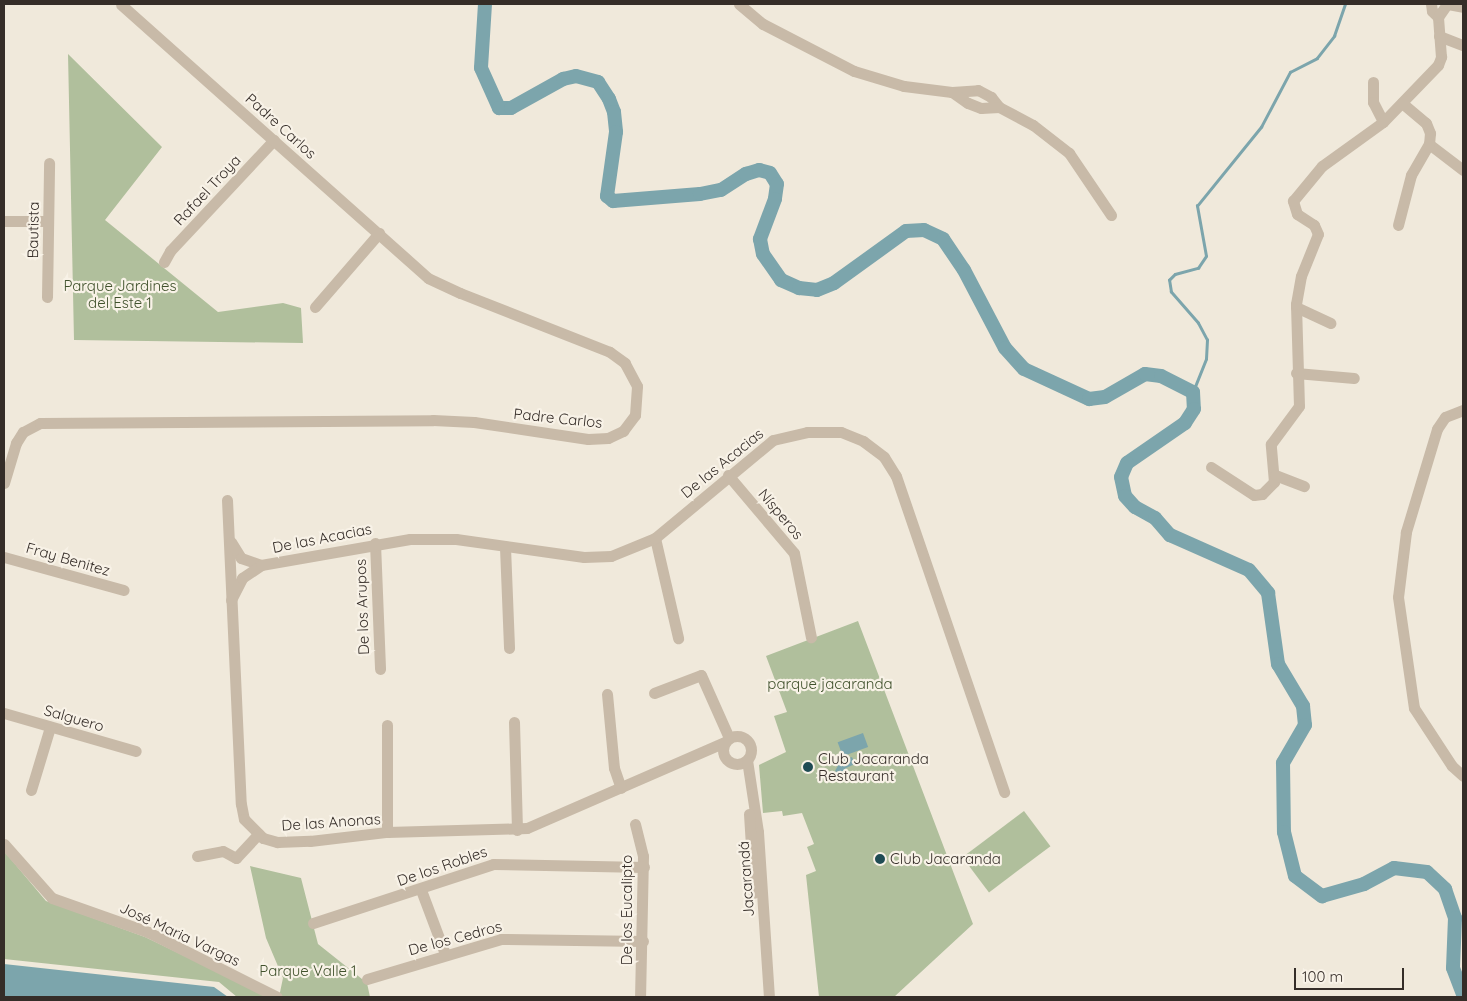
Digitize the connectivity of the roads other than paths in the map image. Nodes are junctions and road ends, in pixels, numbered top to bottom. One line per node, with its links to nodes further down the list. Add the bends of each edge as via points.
1 (121, 4): 12 (street, Padre Carlos)
2 (739, 4): 16 (street, via 763,24 854,71 904,86 952,92 968,104 981,108 999,107 1033,124 1069,153)
3 (1432, 4): 6 (street, via 1432,11)
4 (1447, 4): 5 (street); 6 (street)
5 (1463, 7)
6 (1438, 17): 7 (street)
7 (1439, 36): 8 (street); 10 (street, via 1441,57 1438,66)
8 (1463, 45)
9 (1373, 82): 11 (street, via 1373,102)
10 (1402, 103): 11 (street); 13 (street, via 1426,124)
11 (1383, 122): 24 (street, via 1322,166 1293,201 1297,214 1314,225 1318,234 1301,276)
12 (274, 140): 20 (street, Padre Carlos); 21 (street, Rafael Troya, via 170,250)
13 (1429, 144): 15 (street); 19 (street, via 1411,175)
14 (49, 163): 18 (street, Bautista)
15 (1463, 170)
16 (1111, 215)
17 (4, 221): 18 (street)
18 (48, 221): 22 (street, Bautista)
19 (1398, 225)
20 (379, 232): 23 (street); 32 (street, Padre Carlos, via 439,284 610,352 625,363 637,386 637,404 635,415 623,431 608,438 588,439 474,422 433,420 40,423 23,432 16,443)
21 (164, 262)
22 (47, 297)
23 (315, 307)
24 (1296, 307): 25 (street); 26 (street)
25 (1330, 323)
26 (1296, 372): 27 (street); 31 (street, via 1299,406 1271,444)
27 (1354, 378)
28 (1463, 410): 58 (street, via 1445,417 1436,429 1406,532 1398,597 1414,708 1452,766)
29 (1211, 467): 31 (street, via 1254,494 1266,492)
30 (728, 475): 35 (street, De las Acacias); 43 (street, Nísperos, via 794,554); 61 (street, De las Acacias, via 773,440 807,432 841,432 863,441 884,457 896,476)
31 (1275, 475): 33 (street)
32 (4, 482)
33 (1304, 486)
34 (227, 500): 36 (street)
35 (655, 538): 38 (street, De las Acacias, via 598,558); 44 (street)
36 (230, 540): 40 (street, via 241,558); 42 (street)
37 (375, 543): 38 (street, De las Acacias, via 456,539); 40 (street, De las Acacias); 46 (street, De los Arupos)
38 (505, 547): 45 (street)
39 (4, 556): 41 (street, Fray Benitez)
40 (261, 566): 42 (street, via 242,578)
41 (124, 590)
42 (231, 600): 65 (street, via 241,804 244,819)
43 (810, 637)
44 (678, 638)
45 (509, 648)
46 (380, 669)
47 (654, 693): 53 (street, via 701,674)
48 (607, 694): 59 (street, via 614,768)
49 (4, 713): 52 (street, Salguero)
50 (514, 722): 63 (street)
51 (388, 725): 64 (street)
52 (50, 727): 54 (street, Salguero); 60 (street)
53 (727, 740): 55 (street, De las Anonas); 56 (street); 57 (street, via 739,736 749,742 751,748)
54 (136, 750)
55 (694, 755): 56 (street); 59 (street, De las Anonas)
56 (724, 756): 57 (street, via 731,762)
57 (743, 762): 70 (street, Jacarandá, via 758,832)
58 (1463, 776)
59 (621, 788): 63 (street, De las Anonas, via 547,821)
60 (31, 790)
61 (1004, 792)
62 (635, 824): 68 (street, De los Eucalipto)
63 (517, 830): 64 (street, De las Anonas)
64 (387, 832): 65 (street, De las Anonas, via 277,842)
65 (258, 834): 67 (street, via 236,858 222,851)
66 (4, 844): 75 (street, José Maria Vargas, via 52,898 148,932)
67 (197, 856)
68 (644, 867): 69 (street, De los Robles, via 501,862); 72 (street, De los Eucalipto)
69 (421, 890): 71 (street, De los Robles); 73 (street)
70 (760, 917): 77 (street, Jacarandá); 78 (street, Jacarandá)
71 (313, 923)
72 (643, 941): 73 (street, De los Cedros, via 501,939); 76 (street, De los Eucalipto)
73 (445, 954): 74 (street, De los Cedros)
74 (366, 979)
75 (277, 997)
76 (640, 997)
77 (761, 997)
78 (769, 997)

